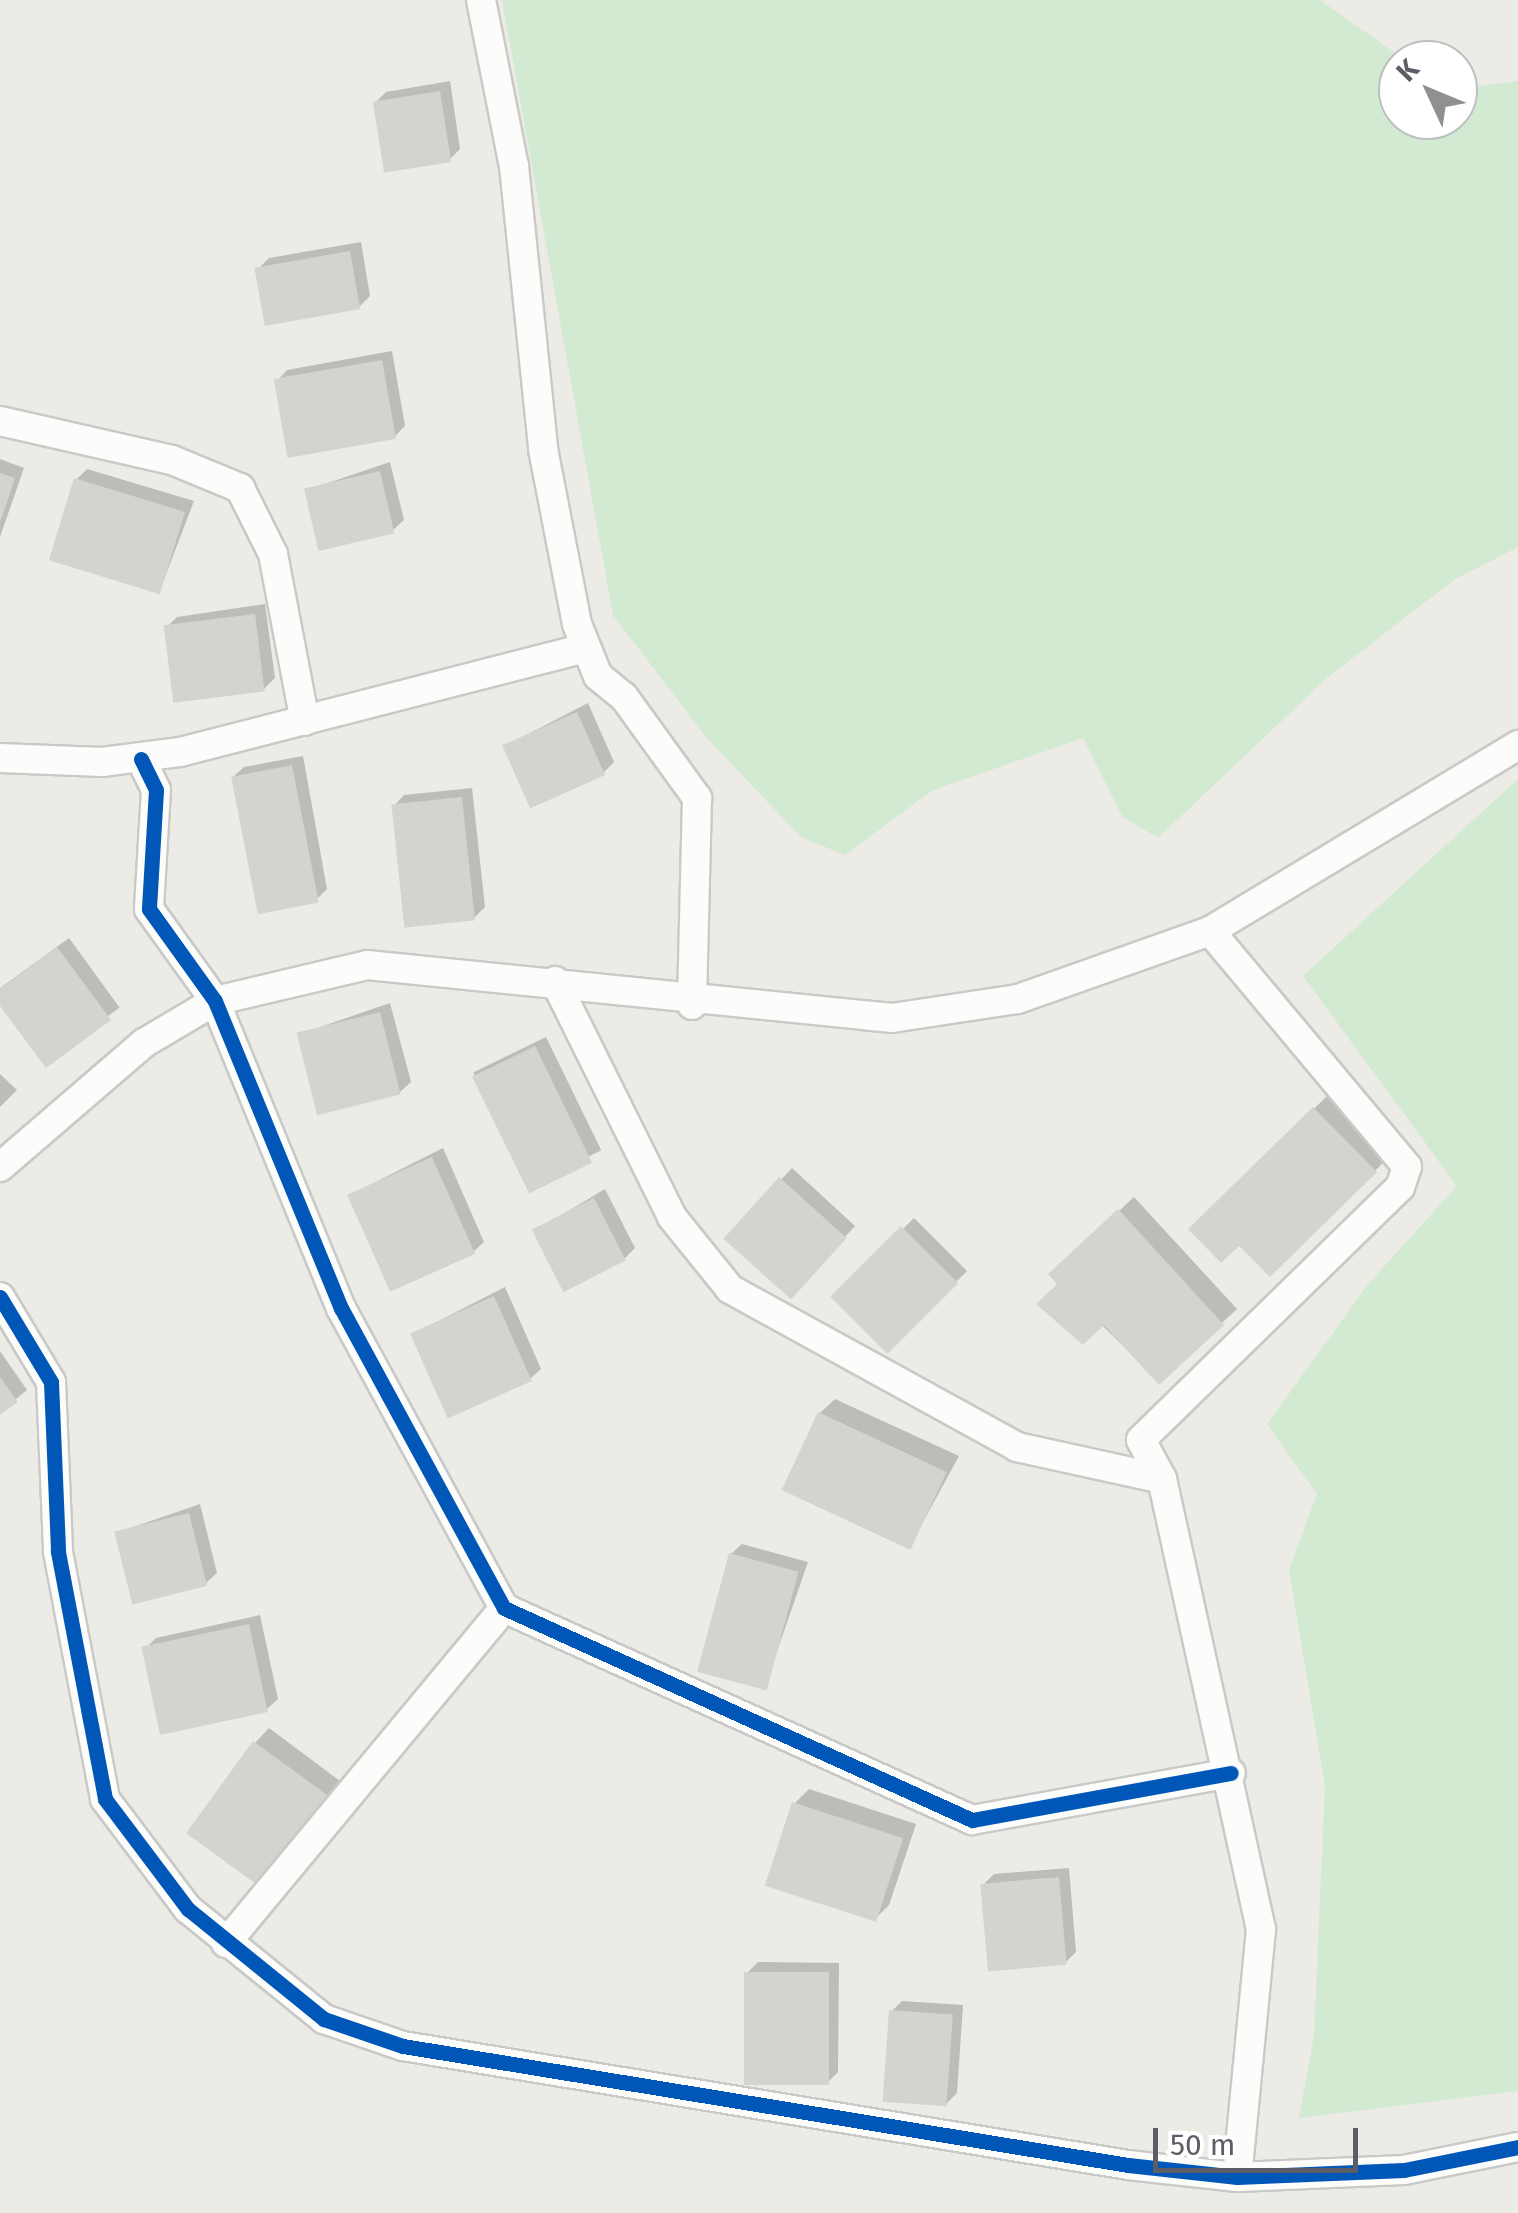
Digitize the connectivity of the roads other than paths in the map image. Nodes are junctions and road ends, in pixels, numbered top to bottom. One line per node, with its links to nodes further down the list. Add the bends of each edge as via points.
1 (481, 0): 3 (street, via 514,166 543,450)
2 (0, 422): 4 (street, via 172,460 240,488 273,554)
3 (585, 648): 4 (street); 11 (street, via 697,798)
4 (306, 721): 7 (street)
5 (1518, 745): 8 (street)
6 (0, 758): 7 (street)
7 (142, 759): 10 (street, via 156,790 149,910)
8 (1210, 932): 11 (street, via 1018,998 892,1018); 14 (street, via 1407,1166 1400,1188 1140,1440)
9 (555, 982): 10 (street, via 367,965); 11 (street); 14 (street, via 672,1217 730,1290 1016,1447)
10 (214, 1001): 12 (street, via 144,1043); 15 (street, via 340,1308)
11 (692, 1004)
12 (0, 1167)
13 (0, 1297): 17 (street, via 51,1382 58,1552 105,1799 137,1852)
14 (1162, 1479): 16 (street)
15 (504, 1608): 16 (street, via 972,1820); 17 (street)
16 (1231, 1773): 19 (street, via 1261,1929)
17 (226, 1943): 19 (street, via 324,2018 402,2046)
18 (1518, 2147): 19 (street, via 1404,2170)
19 (1237, 2177)

